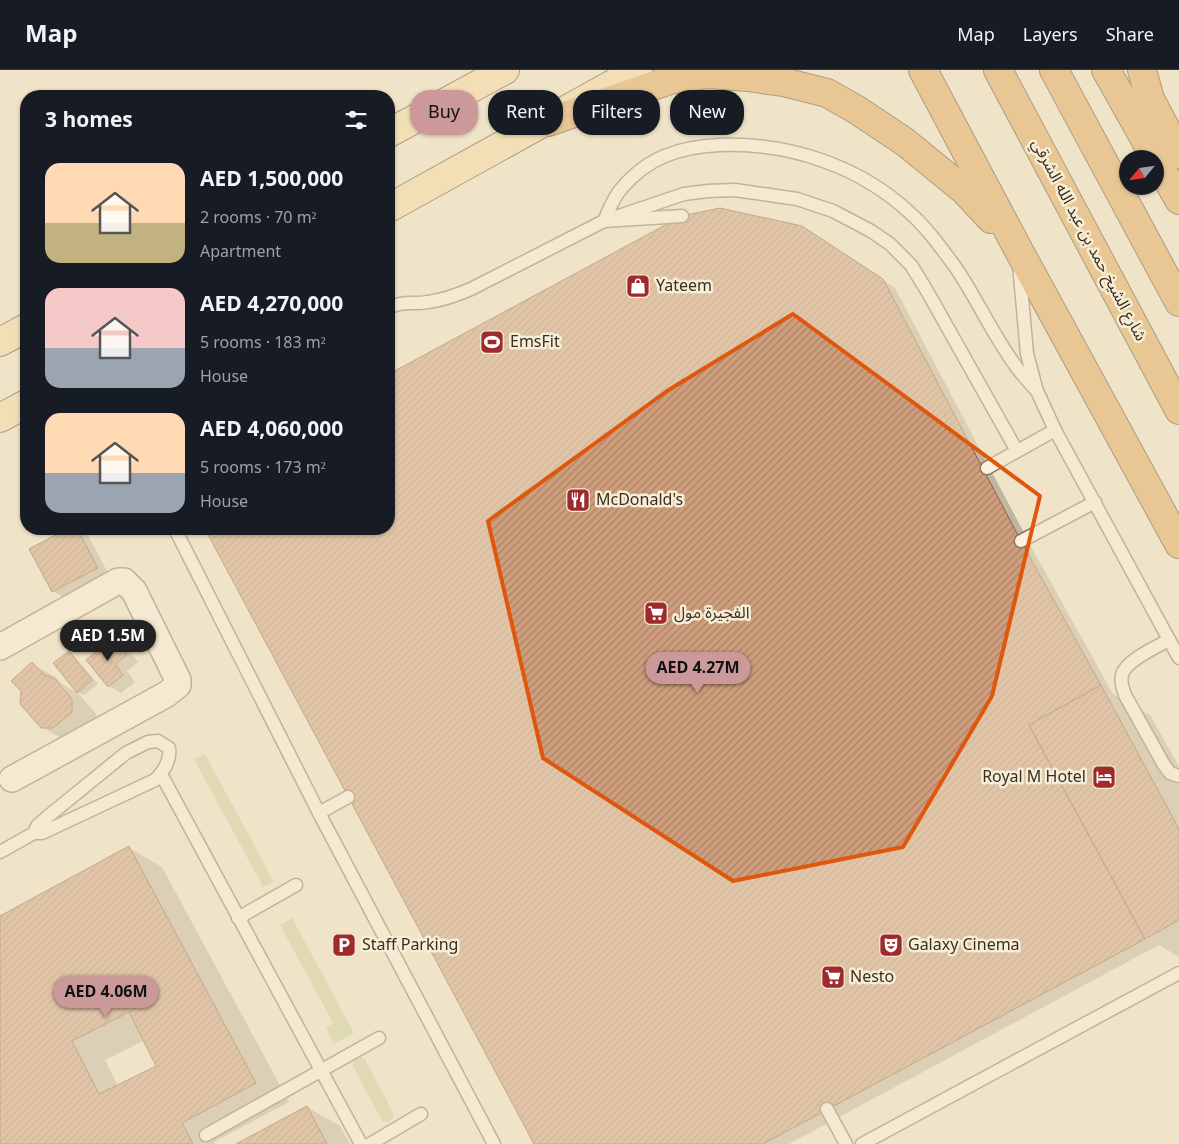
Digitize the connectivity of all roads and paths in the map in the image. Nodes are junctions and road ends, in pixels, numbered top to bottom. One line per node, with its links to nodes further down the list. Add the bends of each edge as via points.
1 (505, 70): 10 (main road)
2 (638, 70): 8 (main road)
3 (923, 70): 17 (highway)
4 (998, 70): 24 (highway, شارع الشيخ حمد بن عبد الله الشرقي)
5 (1054, 70): 18 (highway)
6 (1106, 70): 13 (highway)
7 (1142, 70): 12 (highway, via 1150,99)
8 (563, 113)
9 (563, 117): 17 (highway, via 670,80 708,74 783,82 827,93 905,142 965,191)
10 (395, 130)
11 (524, 135): 14 (main road)
12 (1179, 154)
13 (1179, 200)
14 (395, 205)
15 (682, 216): 16 (lane)
16 (604, 221): 19 (lane, via 449,298 426,303); 22 (lane, via 621,189 645,166 696,146 734,144 768,148 836,165 876,186 910,212 932,236 957,270 1015,366); 27 (lane, via 684,194 735,190 797,199 871,230 910,265)
17 (1018, 249): 22 (lane, via 1027,354); 32 (highway)
18 (1179, 302)
19 (395, 303)
20 (20, 331): 21 (main road)
21 (0, 342)
22 (1037, 391): 26 (lane)
23 (20, 407): 25 (main road)
24 (1179, 410)
25 (0, 418)
26 (1055, 430): 27 (lane); 29 (lane)
27 (1017, 451): 28 (lane)
28 (987, 468)
29 (1095, 502): 31 (lane); 33 (lane)
30 (178, 535): 40 (lane)
31 (1021, 541)
32 (1179, 544)
33 (1169, 640): 35 (lane); 37 (lane, via 1126,667 1121,684 1164,765)
34 (0, 647): 38 (street, via 118,581 124,581 134,591 178,680 178,685 167,694)
35 (1179, 658)
36 (161, 774): 41 (lane, via 155,780 42,834); 41 (lane, via 168,762 169,748 158,741 138,746 46,818); 44 (lane)
37 (1179, 776)
38 (12, 779)
39 (348, 797): 40 (lane)
40 (319, 813): 53 (lane)
41 (34, 833): 42 (lane)
42 (0, 852)
43 (296, 885): 44 (lane)
44 (238, 918): 47 (lane)
45 (1179, 972): 55 (lane)
46 (380, 1038): 47 (lane)
47 (322, 1071): 50 (lane); 51 (lane)
48 (827, 1109): 54 (lane)
49 (421, 1114): 52 (lane)
50 (206, 1135)
51 (361, 1144)
52 (370, 1144)
53 (494, 1144)
54 (846, 1144)
55 (862, 1144)

